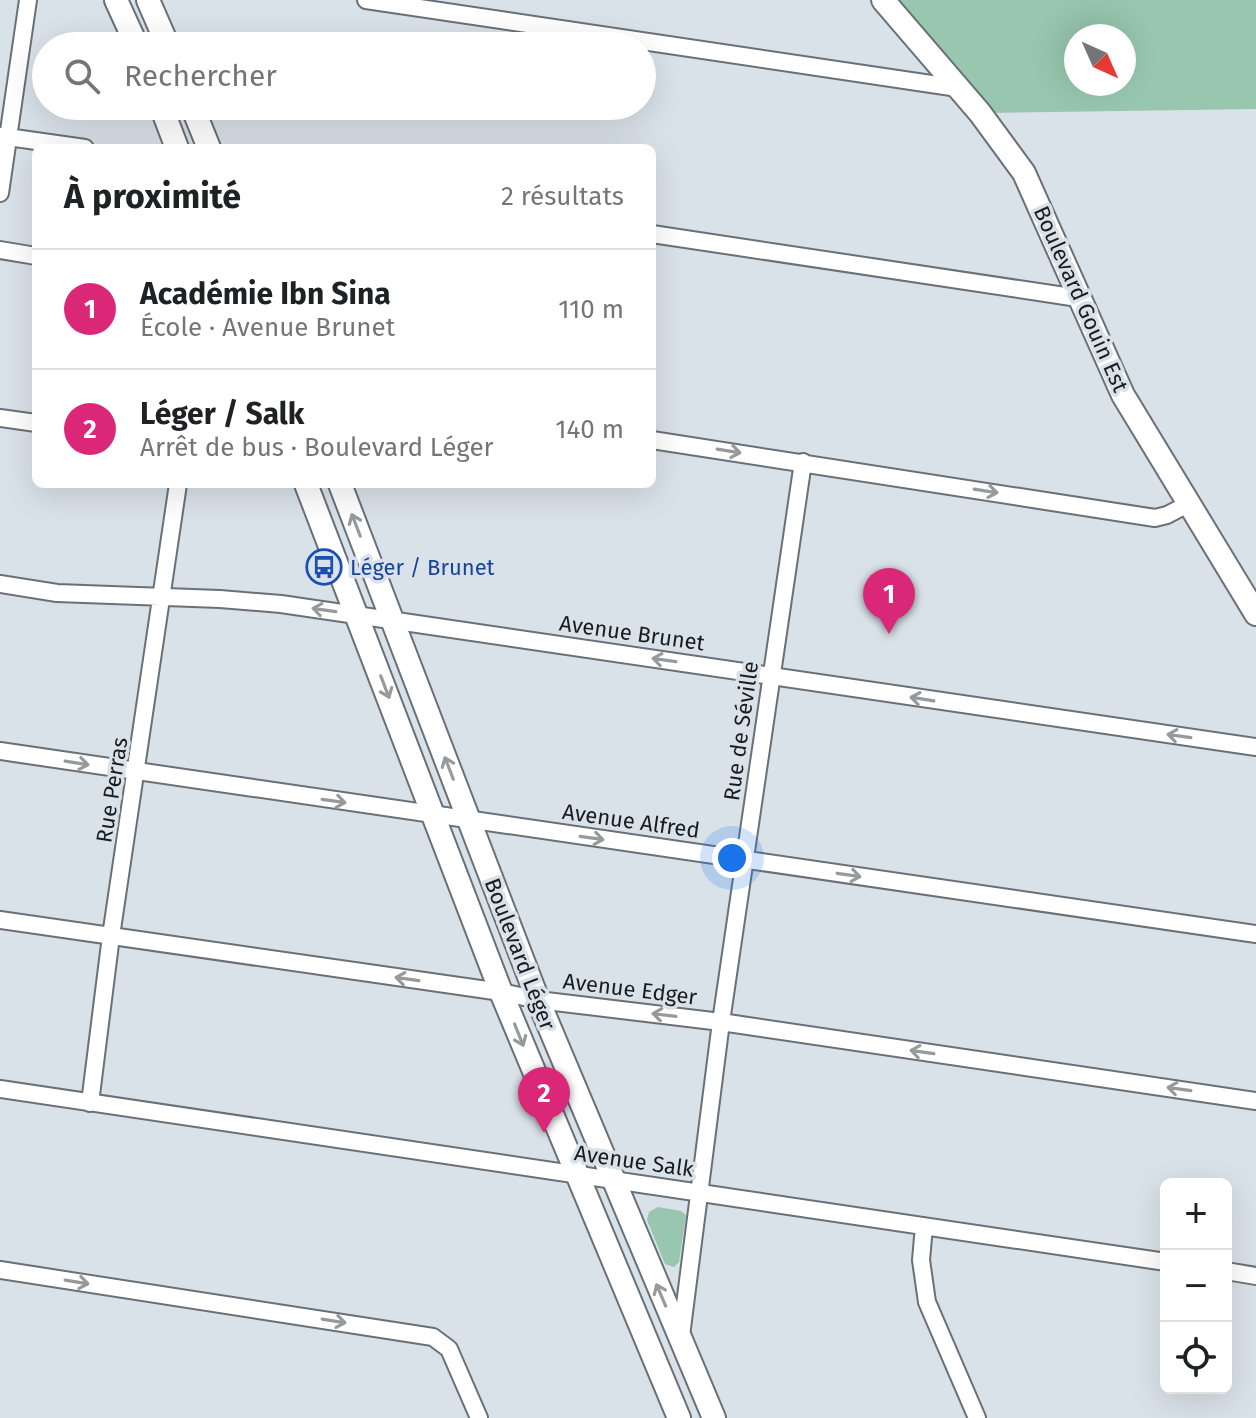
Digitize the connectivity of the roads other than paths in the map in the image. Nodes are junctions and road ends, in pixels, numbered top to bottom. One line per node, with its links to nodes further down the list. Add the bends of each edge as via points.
1 (28, 0): 13 (street)
2 (116, 0): 6 (main road)
3 (148, 0): 7 (main road)
4 (366, 0): 8 (street)
5 (883, 0): 10 (main road, Boulevard Gouin Est)
6 (131, 32)
7 (162, 32)
8 (581, 32)
9 (656, 43): 10 (street)
10 (958, 88): 21 (main road, Boulevard Gouin Est, via 1024,173)
11 (166, 120): 15 (main road)
12 (198, 120): 16 (main road)
13 (4, 137): 14 (street); 17 (street)
14 (56, 144)
15 (175, 144)
16 (207, 144)
17 (0, 193)
18 (656, 235): 21 (street)
19 (0, 250): 20 (street)
20 (32, 255)
21 (1078, 298): 29 (main road, Boulevard Gouin Est, via 1123,395)
22 (0, 418): 23 (street)
23 (32, 422)
24 (656, 441): 25 (street, one-way to 25)
25 (803, 462): 29 (street, one-way to 29, via 1155,518); 35 (street, Rue de Séville)
26 (177, 488): 31 (street, Rue Perras)
27 (308, 488): 33 (main road, Boulevard Léger)
28 (342, 488): 34 (main road, Boulevard Léger, one-way to 28)
29 (1188, 504): 32 (main road, Boulevard Gouin Est)
30 (0, 584): 31 (street, Avenue Brunet, via 57,593)
31 (162, 598): 33 (street, Avenue Brunet, one-way to 31, via 252,601); 38 (street, Rue Perras)
32 (1256, 614)
33 (357, 615): 34 (street, Avenue Brunet); 39 (main road, Boulevard Léger, one-way to 39)
34 (392, 621): 35 (street, Avenue Brunet, one-way to 34); 40 (main road, Boulevard Léger, one-way to 34)
35 (772, 676): 36 (street, Avenue Brunet, one-way to 35); 41 (street, Rue de Séville)
36 (1256, 747)
37 (0, 751): 38 (street, Avenue Alfred, one-way to 38)
38 (137, 772): 39 (street, Avenue Alfred, one-way to 39); 44 (street, Rue Perras)
39 (435, 815): 40 (street, Avenue Alfred); 45 (main road, Boulevard Léger)
40 (468, 821): 41 (street, Avenue Alfred, one-way to 41); 46 (main road, Boulevard Léger)
41 (745, 860): 43 (street, Avenue Alfred, one-way to 43); 47 (street, Rue de Séville)
42 (0, 920): 44 (street, Avenue Edger)
43 (1256, 934)
44 (111, 936): 45 (street, Avenue Edger, one-way to 44); 50 (street, Rue Perras)
45 (501, 992): 46 (street, Avenue Edger); 51 (main road, Boulevard Léger, one-way to 51)
46 (538, 1000): 47 (street, Avenue Edger, one-way to 46); 52 (main road, Boulevard Léger)
47 (721, 1022): 49 (street, Avenue Edger, one-way to 47); 53 (street, Rue de Séville)
48 (0, 1089): 50 (street, Avenue Salk)
49 (1256, 1101)
50 (90, 1103): 51 (street, Avenue Salk)
51 (577, 1175): 52 (street, Avenue Salk); 61 (main road, Boulevard Léger)
52 (612, 1180): 53 (street, Avenue Salk); 59 (main road, Boulevard Léger, one-way to 52)
53 (698, 1193): 54 (street, Avenue Salk); 59 (street, Rue de Séville)
54 (924, 1226): 55 (street, Avenue Salk); 63 (street, via 921,1260 927,1302)
55 (1160, 1261)
56 (0, 1270): 60 (street, one-way to 60, via 433,1337 449,1349)
57 (1232, 1272): 58 (street)
58 (1256, 1276)
59 (680, 1340): 62 (main road, Boulevard Léger)
60 (479, 1418)
61 (679, 1418)
62 (714, 1418)
63 (977, 1418)

